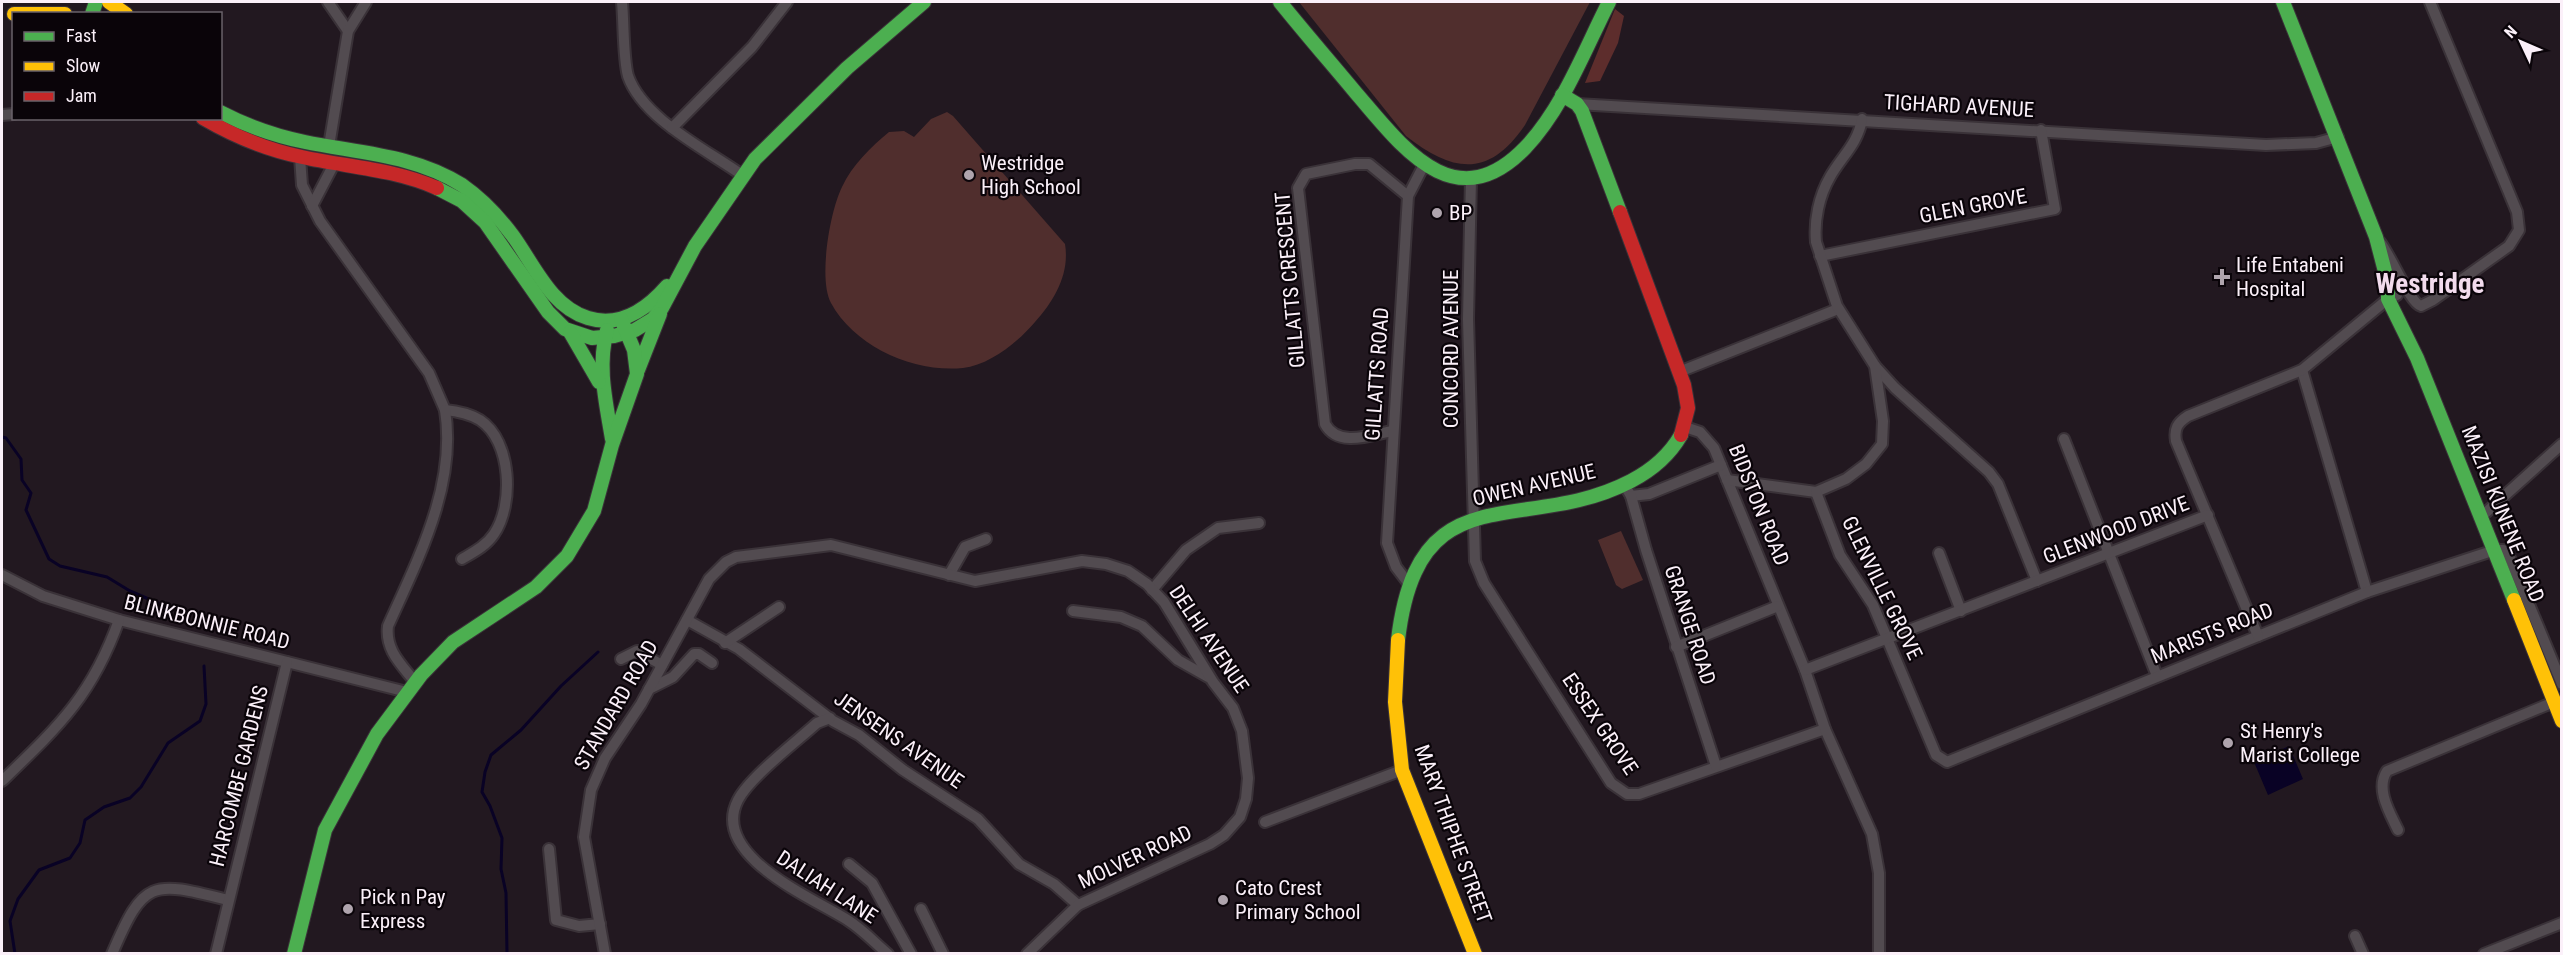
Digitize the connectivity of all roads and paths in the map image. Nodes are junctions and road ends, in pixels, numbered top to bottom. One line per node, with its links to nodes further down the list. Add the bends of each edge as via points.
1 (108, 2): 11 (main road)
2 (328, 2): 12 (street)
3 (366, 2): 12 (street)
4 (622, 2): 18 (street, via 628,75 642,99)
5 (787, 2): 18 (street, via 752,46)
6 (924, 2): 25 (main road, via 837,77)
7 (1280, 2): 24 (main road, via 1405,150)
8 (1609, 2): 13 (main road)
9 (2283, 2): 20 (main road, MAZISI KUNENE ROAD)
10 (2430, 2): 29 (street, via 2517,212 2519,230 2509,246 2421,306 2410,299 2395,264)
11 (123, 12)
12 (348, 32): 21 (street)
13 (1562, 94): 14 (main road); 26 (main road, via 1548,119 1517,157 1495,172)
14 (1577, 104): 16 (street, TIGHARD AVENUE); 41 (main road)
15 (222, 113): 21 (main road, via 280,136)
16 (1862, 119): 19 (street, TIGHARD AVENUE); 30 (street, via 1857,138 1821,198 1815,231)
17 (207, 120): 22 (main road, via 238,136)
18 (672, 128): 25 (street)
19 (2041, 130): 20 (street, TIGHARD AVENUE, via 2266,145 2316,143); 30 (street, GLEN GROVE, via 2055,209)
20 (2338, 137): 29 (main road, MAZISI KUNENE ROAD)
21 (329, 146): 35 (main road, via 390,157 456,182 512,234 564,306 586,318)
22 (300, 156): 23 (main road); 28 (street, via 302,185)
23 (335, 162): 28 (street); 36 (main road, via 414,179 450,194 498,238 548,311)
24 (1424, 165): 26 (main road, via 1447,175); 27 (street, GILLATTS ROAD)
25 (742, 175): 31 (main road)
26 (1471, 177): 56 (street, CONCORD AVENUE, via 1468,320)
27 (1408, 196): 46 (street, GILLATTS ROAD); 46 (street, GILLATTS CRESCENT, via 1376,168 1363,163 1306,174 1298,188 1325,424 1332,434 1345,439)
28 (312, 207): 44 (street, via 429,373)
29 (2376, 237): 32 (main road, MAZISI KUNENE ROAD)
30 (1821, 256): 33 (street)
31 (680, 270): 34 (main road); 35 (main road, via 653,301 636,313)
32 (2392, 297): 40 (street, GLENWOOD DRIVE); 55 (main road, MAZISI KUNENE ROAD, via 2415,344 2417,358)
33 (1838, 309): 39 (street); 41 (street)
34 (661, 311): 37 (main road, via 644,326); 42 (main road)
35 (615, 320): 37 (main road); 38 (main road)
36 (570, 332): 38 (main road); 43 (main road)
37 (627, 333): 38 (main road); 42 (main road)
38 (605, 338): 43 (main road, via 601,359)
39 (1875, 366): 53 (street, via 1883,421 1882,444 1866,464 1846,479); 66 (street, via 1994,478 2002,489)
40 (2302, 370): 54 (street, GLENWOOD DRIVE, via 2180,421 2176,441); 69 (street)
41 (1679, 372): 45 (main road, via 1687,395)
42 (637, 374): 49 (main road)
43 (605, 393): 49 (main road)
44 (445, 410): 62 (street, via 481,420 494,434 504,459 506,486 501,523 491,539); 88 (street, via 449,434 441,494 388,626 389,647)
45 (1685, 427): 50 (street, BIDSTON ROAD, via 1700,432 1708,440); 52 (main road, OWEN AVENUE, via 1667,458)
46 (1392, 431): 67 (street, GILLATTS ROAD, via 1387,543 1396,567)
47 (2064, 439): 61 (street)
48 (2562, 444): 55 (street)
49 (612, 445): 88 (main road, via 594,511 561,564 536,587 453,642)
50 (1721, 465): 51 (street, BIDSTON ROAD); 52 (street, OWEN AVENUE, via 1649,494)
51 (1727, 480): 53 (street); 70 (street, BIDSTON ROAD)
52 (1629, 490): 56 (main road, OWEN AVENUE, via 1492,512); 79 (street, GRANGE ROAD)
53 (1816, 492): 77 (street, GLENVILLE GROVE, via 1840,555 1873,605)
54 (2208, 515): 61 (street, GLENWOOD DRIVE); 76 (street)
55 (2481, 516): 59 (main road, MAZISI KUNENE ROAD)
56 (1473, 519): 67 (main road, OWEN AVENUE, via 1443,535 1430,548); 95 (street, ESSEX GROVE, via 1475,561 1484,583 1611,783 1619,791 1635,795)
57 (1259, 523): 68 (street, via 1218,528 1186,550)
58 (986, 540): 65 (street, via 965,547)
59 (2495, 550): 69 (street, MARISTS ROAD); 87 (street, via 2503,550 2509,556); 90 (main road, MAZISI KUNENE ROAD)
60 (1939, 553): 73 (street)
61 (2108, 555): 66 (street, GLENWOOD DRIVE); 85 (street)
62 (462, 560)
63 (726, 562): 65 (street, DELHI AVENUE, via 746,555 831,545); 75 (street, STANDARD ROAD, via 710,579)
64 (2, 575): 74 (street, BLINKBONNIE ROAD, via 43,596)
65 (949, 575): 68 (street, DELHI AVENUE, via 994,579 1082,561 1128,571)
66 (2037, 582): 73 (street, GLENWOOD DRIVE)
67 (1409, 584): 96 (main road, MARY THIPHE STREET, via 1395,709)
68 (1152, 590): 86 (street, DELHI AVENUE, via 1182,629)
69 (2367, 592): 76 (street, MARISTS ROAD)
70 (1778, 606): 79 (street); 84 (street, BIDSTON ROAD)
71 (779, 607): 78 (street)
72 (1073, 611): 86 (street, via 1121,617 1142,626 1178,660)
73 (1961, 611): 77 (street, GLENWOOD DRIVE)
74 (119, 620): 81 (street, BLINKBONNIE ROAD); 97 (street, via 99,670 79,701)
75 (687, 620): 78 (street, JENSENS AVENUE); 83 (street, STANDARD ROAD)
76 (2258, 636): 85 (street, MARISTS ROAD)
77 (1888, 639): 84 (street, GLENWOOD DRIVE); 94 (street, GLENVILLE GROVE, via 1936,755)
78 (725, 642): 91 (street, JENSENS AVENUE)
79 (1676, 647): 95 (street, GRANGE ROAD)
80 (621, 659): 83 (street, via 638,651)
81 (286, 662): 88 (street, BLINKBONNIE ROAD); 103 (street, HARCOMBE GARDENS)
82 (712, 663): 89 (street, via 694,654 673,677)
83 (662, 665): 89 (street, STANDARD ROAD)
84 (1805, 670): 93 (street, BIDSTON ROAD)
85 (2157, 676): 94 (street, MARISTS ROAD)
86 (1210, 678): 99 (street, DELHI AVENUE, via 1233,708 1242,731 1248,778 1246,799)
87 (2562, 684)
88 (411, 687): 111 (main road, via 377,734 326,830)
89 (649, 689): 107 (street, STANDARD ROAD, via 596,774 585,814 584,837)
90 (2554, 702): 92 (main road, MAZISI KUNENE ROAD); 100 (street, via 2387,771 2383,789)
91 (830, 718): 104 (street, JENSENS AVENUE, via 978,819 1018,864 1054,884); 113 (street, DALIAH LANE, via 817,723 754,781 737,801 733,828 755,863 851,923)
92 (2562, 721)
93 (1825, 729): 95 (street, ESSEX GROVE); 118 (street, BIDSTON ROAD, via 1872,834 1879,873)
94 (1947, 762)
95 (1716, 766)
96 (1402, 770): 98 (street); 117 (main road, MARY THIPHE STREET)
97 (2, 781)
98 (1266, 822)
99 (1235, 824): 104 (street, MOLVER ROAD, via 1210,844)
100 (2398, 830)
101 (549, 849): 107 (street, via 556,920 579,926)
102 (849, 864): 114 (street, via 876,889)
103 (228, 900): 109 (street, HARCOMBE GARDENS, via 177,887 155,889 134,906); 110 (street, HARCOMBE GARDENS)
104 (1078, 905): 116 (street, MOLVER ROAD)
105 (921, 909): 115 (street)
106 (2562, 923): 120 (street)
107 (600, 924): 112 (street, STANDARD ROAD)
108 (2355, 936): 119 (street)
109 (111, 954)
110 (216, 954)
111 (294, 954)
112 (605, 954)
113 (888, 954)
114 (911, 954)
115 (943, 954)
116 (1027, 954)
117 (1475, 954)
118 (1879, 954)
119 (2363, 954)
120 (2484, 954)

